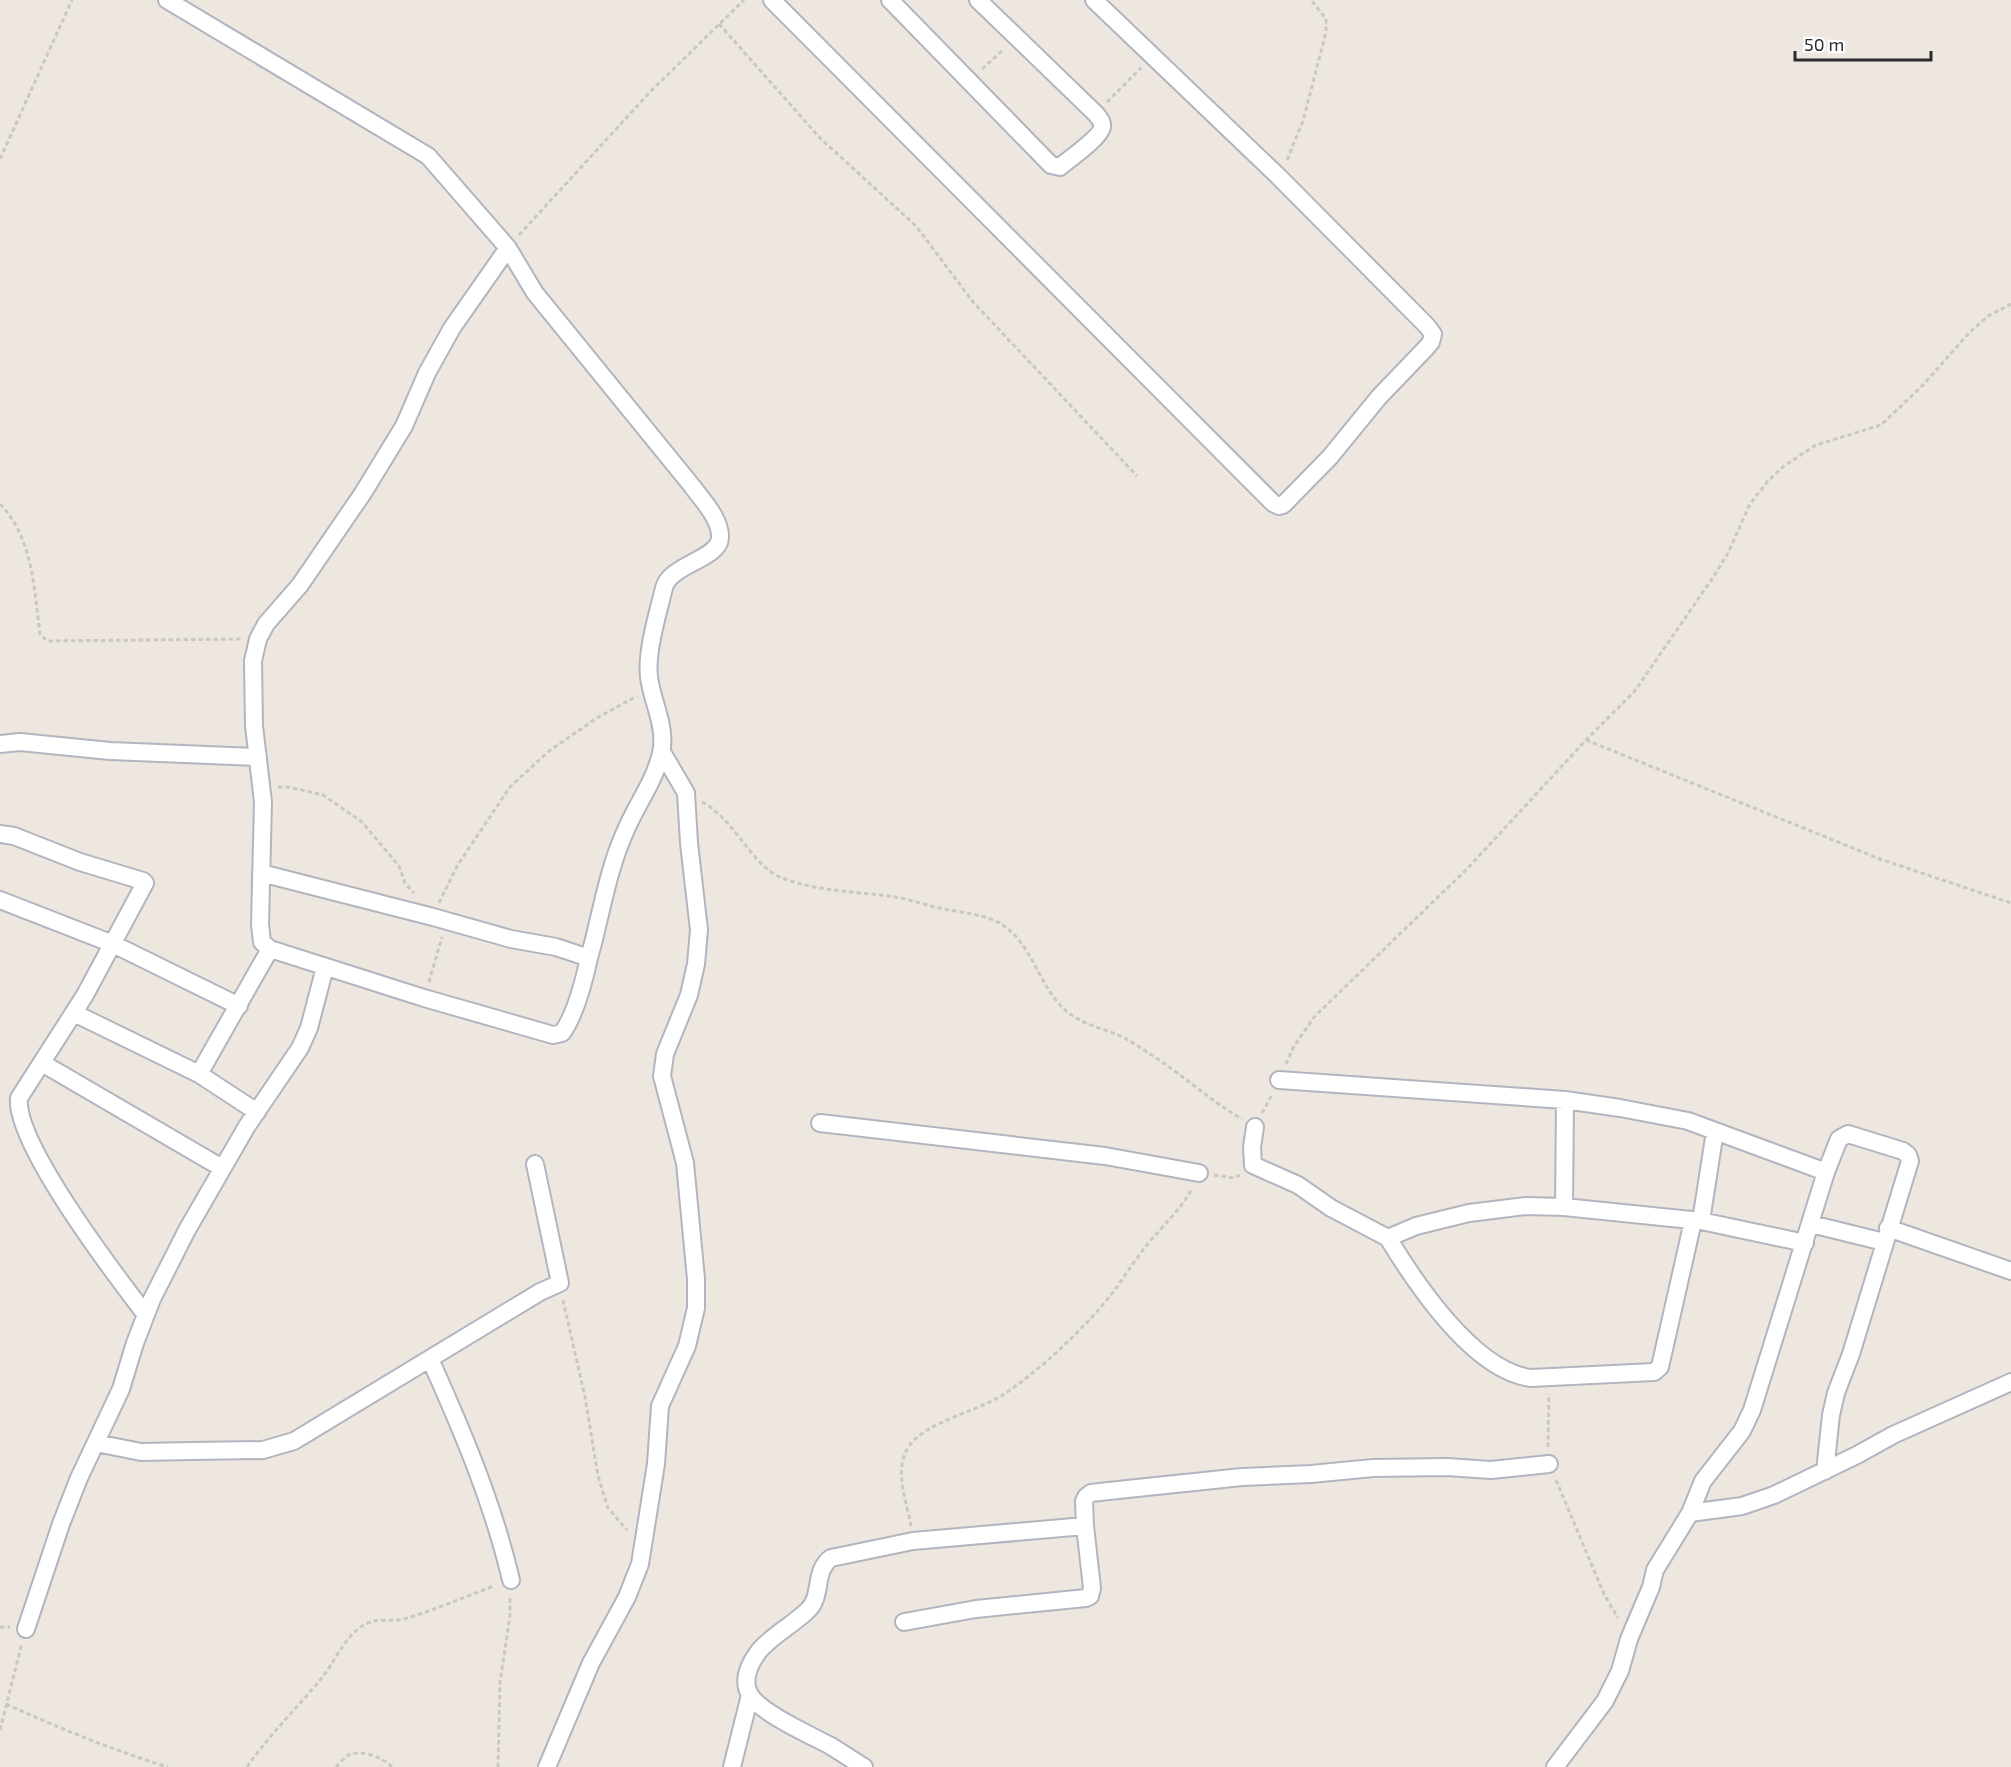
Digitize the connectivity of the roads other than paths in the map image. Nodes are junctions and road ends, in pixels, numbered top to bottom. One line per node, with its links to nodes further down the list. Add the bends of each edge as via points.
1 (167, 0): 6 (street, via 428,156)
2 (772, 0): 5 (street, via 1273,503 1281,506 1330,457 1426,348 1433,334 1278,176)
3 (890, 0): 4 (street, via 1053,167 1060,167 1098,135 1102,123)
4 (978, 0)
5 (1094, 0)
6 (508, 248): 8 (street, via 535,293 692,486 717,525 717,545 665,583 649,676 663,737); 9 (street, via 452,328 404,426 363,493 258,639 254,661)
7 (0, 744): 9 (street, via 20,742)
8 (662, 752): 15 (street, via 611,869); 50 (street, via 686,793 699,930 689,995 665,1054 662,1076 685,1163 696,1308 683,1357 660,1406 640,1564 591,1663)
9 (258, 758): 11 (street, via 263,802)
10 (0, 834): 13 (street, via 143,881)
11 (261, 873): 14 (street, via 262,942); 15 (street)
12 (0, 900): 13 (street)
13 (113, 944): 17 (street); 18 (street)
14 (270, 949): 16 (street); 17 (street)
15 (589, 958): 16 (street, via 568,1023 559,1035)
16 (325, 967): 23 (street, via 300,1048)
17 (239, 1006): 20 (street)
18 (74, 1013): 19 (street); 20 (street)
19 (42, 1063): 28 (street); 38 (street, via 19,1098 26,1128 47,1174)
20 (199, 1074): 23 (street)
21 (1279, 1080): 22 (street)
22 (1565, 1100): 26 (street, via 1664,1116); 31 (street)
23 (257, 1112): 28 (street)
24 (820, 1123): 30 (street, via 1105,1156)
25 (1255, 1127): 35 (street, via 1254,1165 1298,1185 1331,1208)
26 (1715, 1131): 29 (street); 32 (street)
27 (535, 1164): 39 (street, via 560,1283)
28 (222, 1168): 38 (street)
29 (1826, 1172): 33 (street); 34 (street, via 1839,1139 1848,1134 1908,1155 1910,1161)
30 (1199, 1173)
31 (1564, 1207): 32 (street); 35 (street, via 1526,1206 1469,1214 1416,1226)
32 (1697, 1221): 35 (street, via 1658,1370 1654,1372 1520,1377 1502,1369 1451,1325 1424,1294); 36 (street)
33 (1811, 1224): 34 (street); 36 (street)
34 (1886, 1235): 37 (street); 43 (street, via 1831,1414)
35 (1388, 1238)
36 (1805, 1243): 44 (street, via 1752,1410 1742,1431 1703,1482)
37 (2011, 1271)
38 (146, 1315): 41 (street, via 121,1389)
39 (430, 1359): 41 (street, via 294,1441 263,1450 141,1452); 46 (street, via 501,1535)
40 (2011, 1382): 43 (street, via 1893,1435)
41 (96, 1443): 48 (street, via 65,1515)
42 (1549, 1464): 45 (street, via 1491,1470 1373,1468 1091,1493 1084,1501)
43 (1825, 1471): 44 (street, via 1742,1506)
44 (1690, 1513): 53 (street, via 1655,1570 1620,1671 1605,1701)
45 (1085, 1526): 47 (street, via 1090,1596); 49 (street, via 913,1541 831,1558 820,1570 814,1604 760,1650 749,1667 746,1683)
46 (511, 1580)
47 (904, 1622)
48 (26, 1629)
49 (750, 1695): 51 (street); 52 (street, via 786,1723)
50 (547, 1767)
51 (732, 1767)
52 (864, 1767)
53 (1555, 1767)

